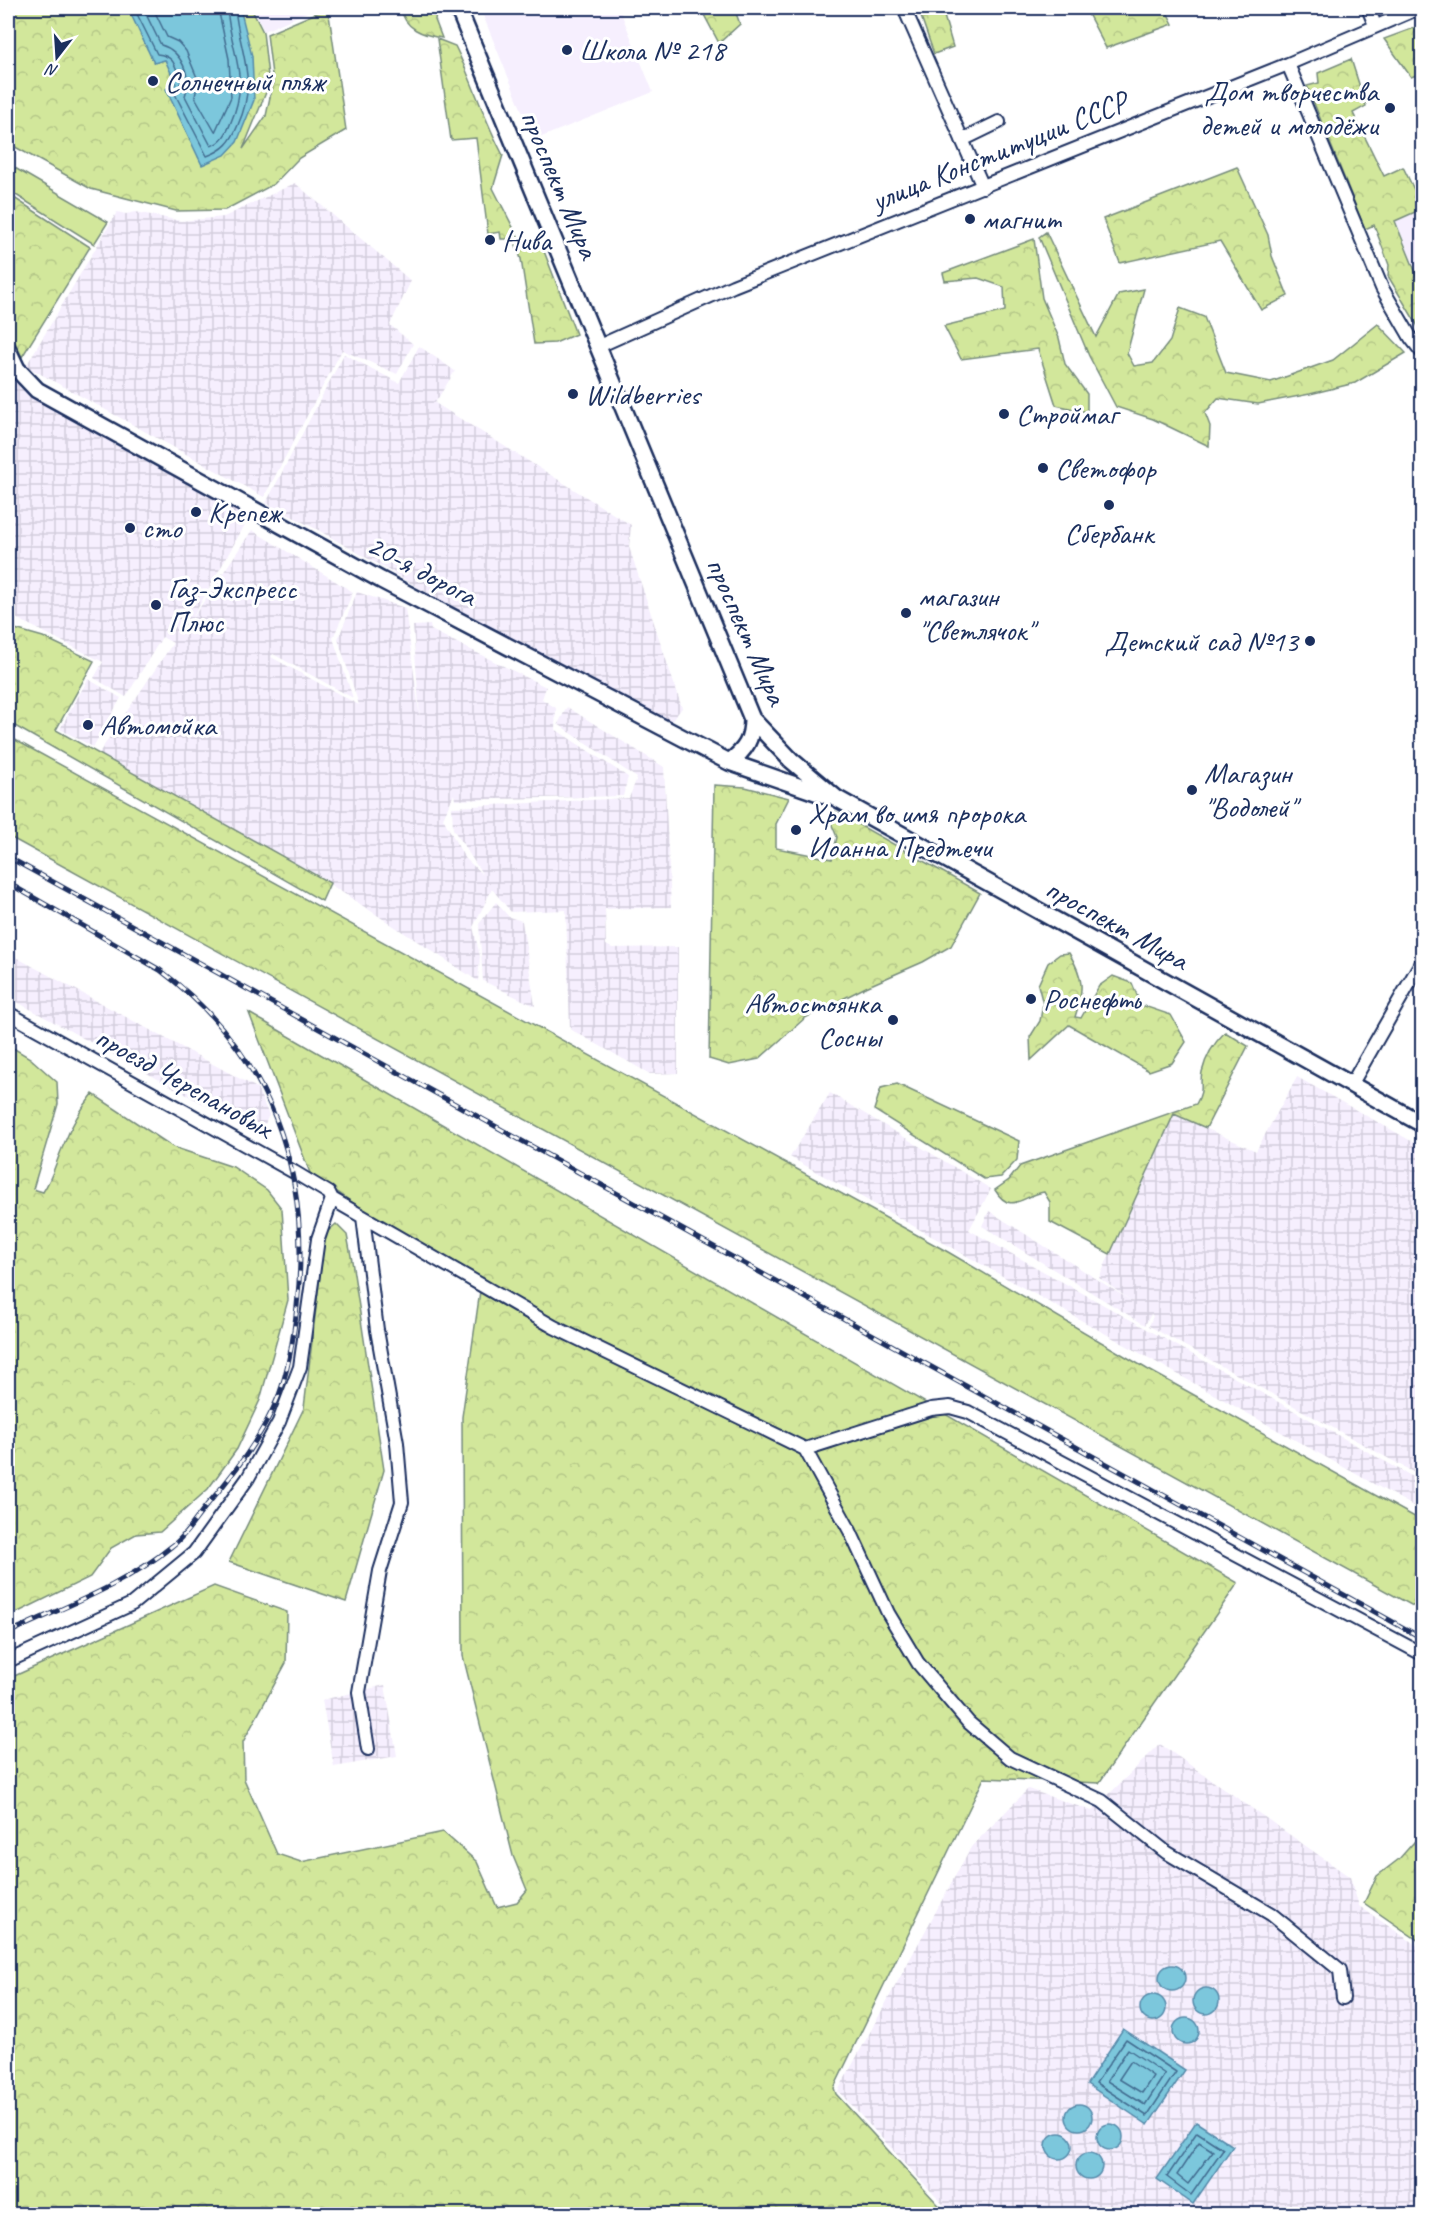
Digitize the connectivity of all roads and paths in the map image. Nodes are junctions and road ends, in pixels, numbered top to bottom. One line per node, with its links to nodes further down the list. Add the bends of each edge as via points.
1 (458, 8): 10 (main road, проспект Мира)
2 (904, 8): 8 (street)
3 (1368, 8): 5 (street)
4 (1419, 8): 5 (street, улица Конституции СССР)
5 (1375, 25): 6 (street, улица Конституции СССР)
6 (1288, 64): 9 (street, улица Конституции СССР); 12 (street, via 1382,288)
7 (999, 122): 8 (street)
8 (962, 140): 9 (street)
9 (983, 187): 10 (street, улица Конституции СССР, via 733,286)
10 (599, 346): 13 (main road, проспект Мира)
11 (8, 350): 14 (main road, 20-я дорога, via 17,369 37,390 381,580)
12 (1422, 352)
13 (752, 719): 14 (main road, via 752,736 741,753); 15 (main road, проспект Мира, via 791,760)
14 (729, 762): 15 (main road, 20-я дорога)
15 (836, 798): 18 (main road, проспект Мира)
16 (1422, 961): 18 (street)
17 (8, 1013): 20 (street, проезд Черепановых, via 294,1172 329,1193)
18 (1351, 1085): 19 (main road, проспект Мира)
19 (1422, 1124)
20 (332, 1199): 21 (street, проезд Черепановых); 24 (street, via 318,1239 300,1367 263,1456 242,1487 194,1553 132,1604)
21 (363, 1217): 22 (street, проезд Черепановых, via 554,1327); 25 (street, via 397,1443 402,1502 380,1571 359,1692)
22 (805, 1449): 23 (street, via 931,1409 950,1407 968,1412); 26 (street, via 900,1633 918,1663 968,1722 1010,1758 1102,1801 1166,1852 1271,1914 1340,1970)
23 (1422, 1654)
24 (8, 1661)
25 (368, 1749)
26 (1343, 1998)

